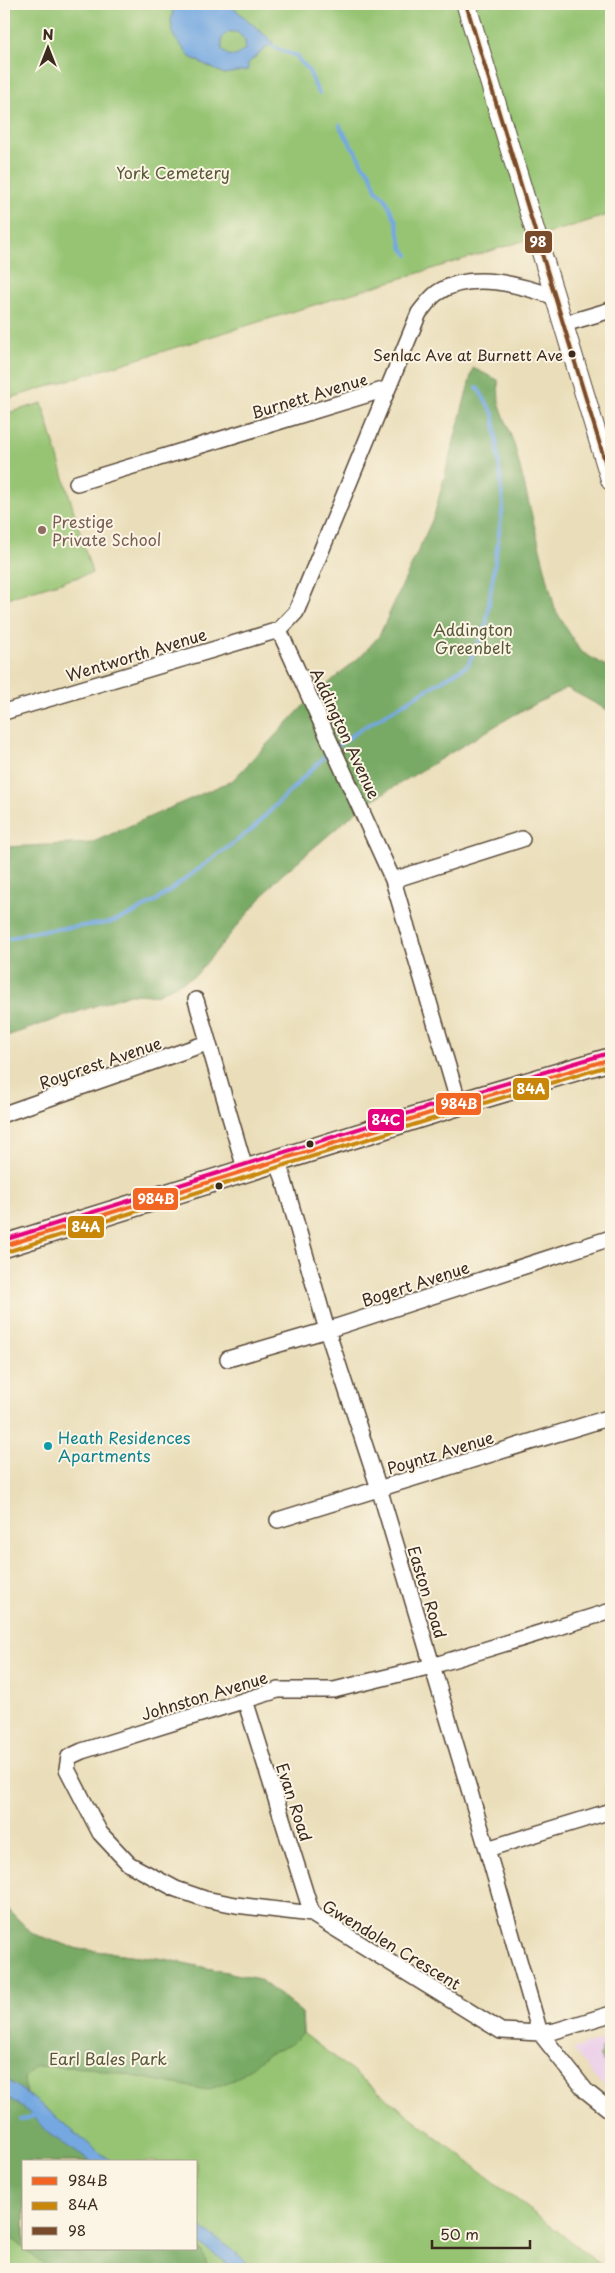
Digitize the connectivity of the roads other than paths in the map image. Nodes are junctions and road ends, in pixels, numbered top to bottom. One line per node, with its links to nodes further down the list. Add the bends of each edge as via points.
1 (466, 4): 2 (street)
2 (555, 297): 4 (street); 5 (street, Burnett Avenue, via 498,283 466,282 438,293 418,313)
3 (611, 310): 4 (street)
4 (564, 324): 6 (street)
5 (386, 389): 7 (street, Burnett Avenue); 8 (street, via 296,612)
6 (611, 481)
7 (78, 483)
8 (279, 630): 9 (street, Wentworth Avenue); 11 (street, Addington Avenue)
9 (4, 712)
10 (522, 839): 11 (street)
11 (393, 880): 15 (street, Addington Avenue)
12 (196, 1000): 13 (street)
13 (207, 1043): 16 (street, Roycrest Avenue); 18 (street)
14 (611, 1059): 15 (main road)
15 (459, 1104): 17 (main road)
16 (4, 1114)
17 (277, 1162): 18 (main road); 21 (street, Easton Road)
18 (246, 1172): 20 (main road)
19 (611, 1238): 21 (street, Bogert Avenue)
20 (4, 1246)
21 (327, 1330): 22 (street, Bogert Avenue); 24 (street, Easton Road)
22 (228, 1359)
23 (611, 1417): 24 (street, Poyntz Avenue)
24 (379, 1489): 25 (street, Poyntz Avenue); 27 (street, Easton Road)
25 (278, 1520)
26 (611, 1612): 27 (street, Johnston Avenue)
27 (432, 1666): 28 (street, Johnston Avenue, via 334,1690 278,1690); 31 (street, Easton Road)
28 (245, 1700): 29 (street, Johnston Avenue); 32 (street, Evan Road)
29 (69, 1757): 32 (street, Gwendolen Crescent, via 67,1769 100,1833 129,1864 176,1889 206,1899 236,1906)
30 (611, 1811): 31 (street)
31 (487, 1849): 34 (street, Easton Road)
32 (312, 1914): 34 (street, Gwendolen Crescent, via 501,2030)
33 (611, 2014): 34 (street, Gwendolen Crescent)
34 (540, 2033): 35 (street, via 586,2091)
35 (611, 2111)

